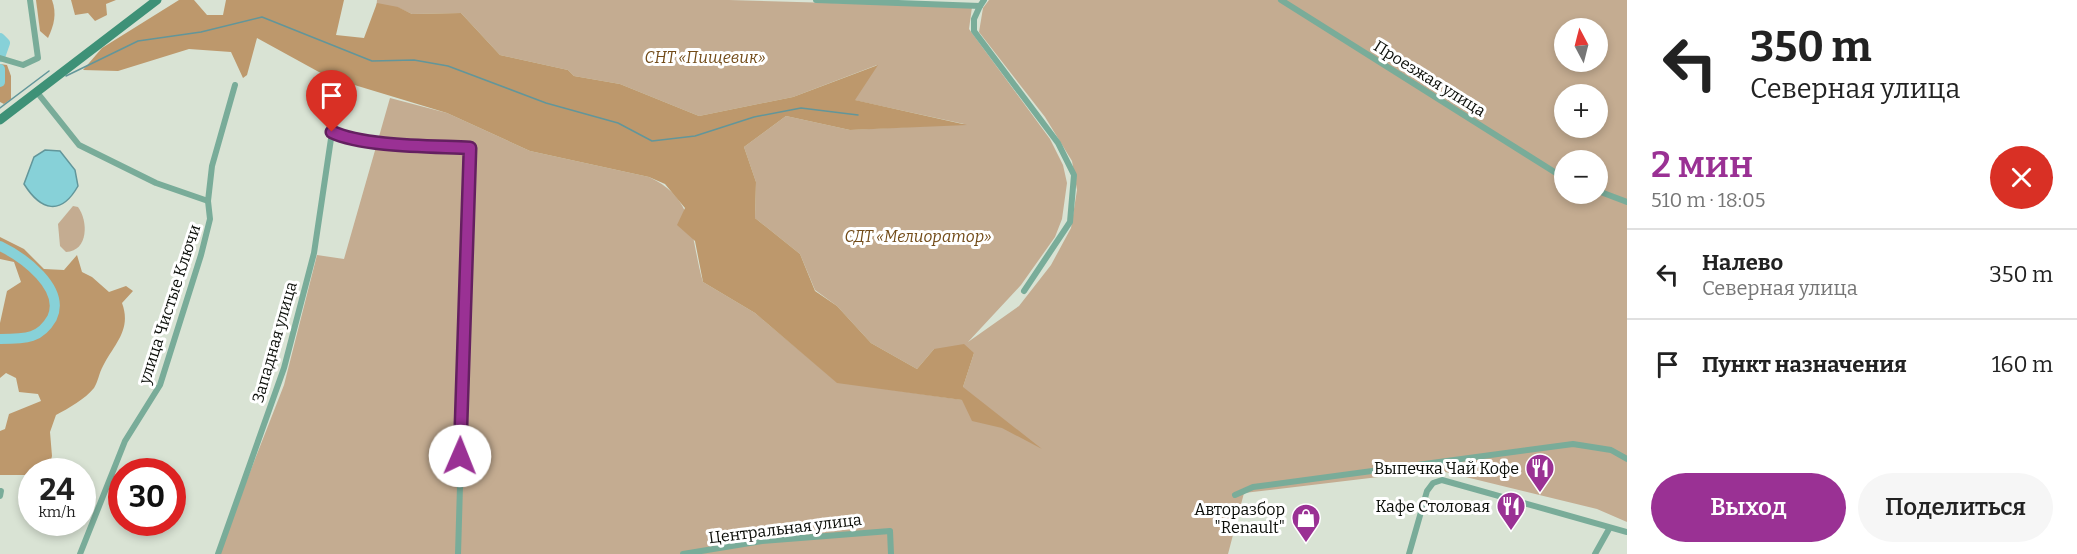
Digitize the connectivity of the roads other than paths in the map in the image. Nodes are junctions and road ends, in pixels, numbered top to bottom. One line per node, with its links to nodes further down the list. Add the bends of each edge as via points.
1 (30, 0): 6 (street, via 38,58 23,65)
2 (157, 0): 8 (street)
3 (816, 0): 5 (street)
4 (1281, 0): 10 (street, Проезжая улица)
5 (982, 3): 14 (street, via 974,19 974,31 1058,143 1074,175 1070,222)
6 (2, 59)
7 (235, 85): 12 (street, улица Чистые Ключи, via 212,166)
8 (36, 91): 9 (street); 12 (street, via 79,145 156,183)
9 (0, 120)
10 (1554, 172)
11 (1608, 195): 13 (street)
12 (208, 201): 19 (street, улица Чистые Ключи, via 210,219 201,255 160,385 125,441)
13 (1627, 202)
14 (1024, 291)
15 (1627, 459): 16 (street, via 1611,450 1581,444 1253,487)
16 (1235, 495)
17 (1609, 529): 18 (street); 24 (street, via 1442,480 1427,491); 25 (street)
18 (1627, 532)
19 (80, 554)
20 (218, 554): 21 (street, Западная улица, via 284,368 314,253 332,132 379,141 470,148)
21 (458, 554)
22 (683, 554): 23 (street, Центральная улица, via 762,541 890,531)
23 (891, 554)
24 (1409, 554)
25 (1595, 554)

